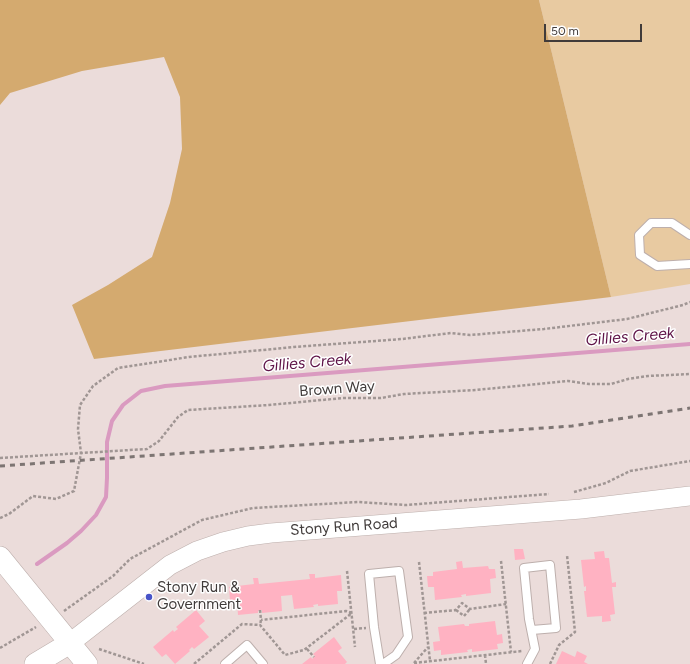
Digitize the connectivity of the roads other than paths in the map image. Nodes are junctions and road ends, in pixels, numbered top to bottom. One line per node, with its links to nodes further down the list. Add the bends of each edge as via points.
1 (690, 235): 2 (lane, via 672,223 651,223 639,236 640,255 657,266)
2 (690, 264)
3 (690, 496): 6 (street, Stony Run Road, via 581,509 248,536 197,551 170,565)
4 (0, 557): 6 (main road)
5 (532, 630): 5 (lane, via 524,568 550,565 556,628); 13 (lane, via 535,649)
6 (70, 643): 7 (main road); 8 (main road, Stony Run Road)
7 (93, 657)
8 (35, 664)
9 (225, 664): 10 (lane, via 247,645)
10 (263, 664)
11 (380, 664): 12 (lane, via 369,574 399,572 408,637 396,655)
12 (383, 664)
13 (527, 664)

